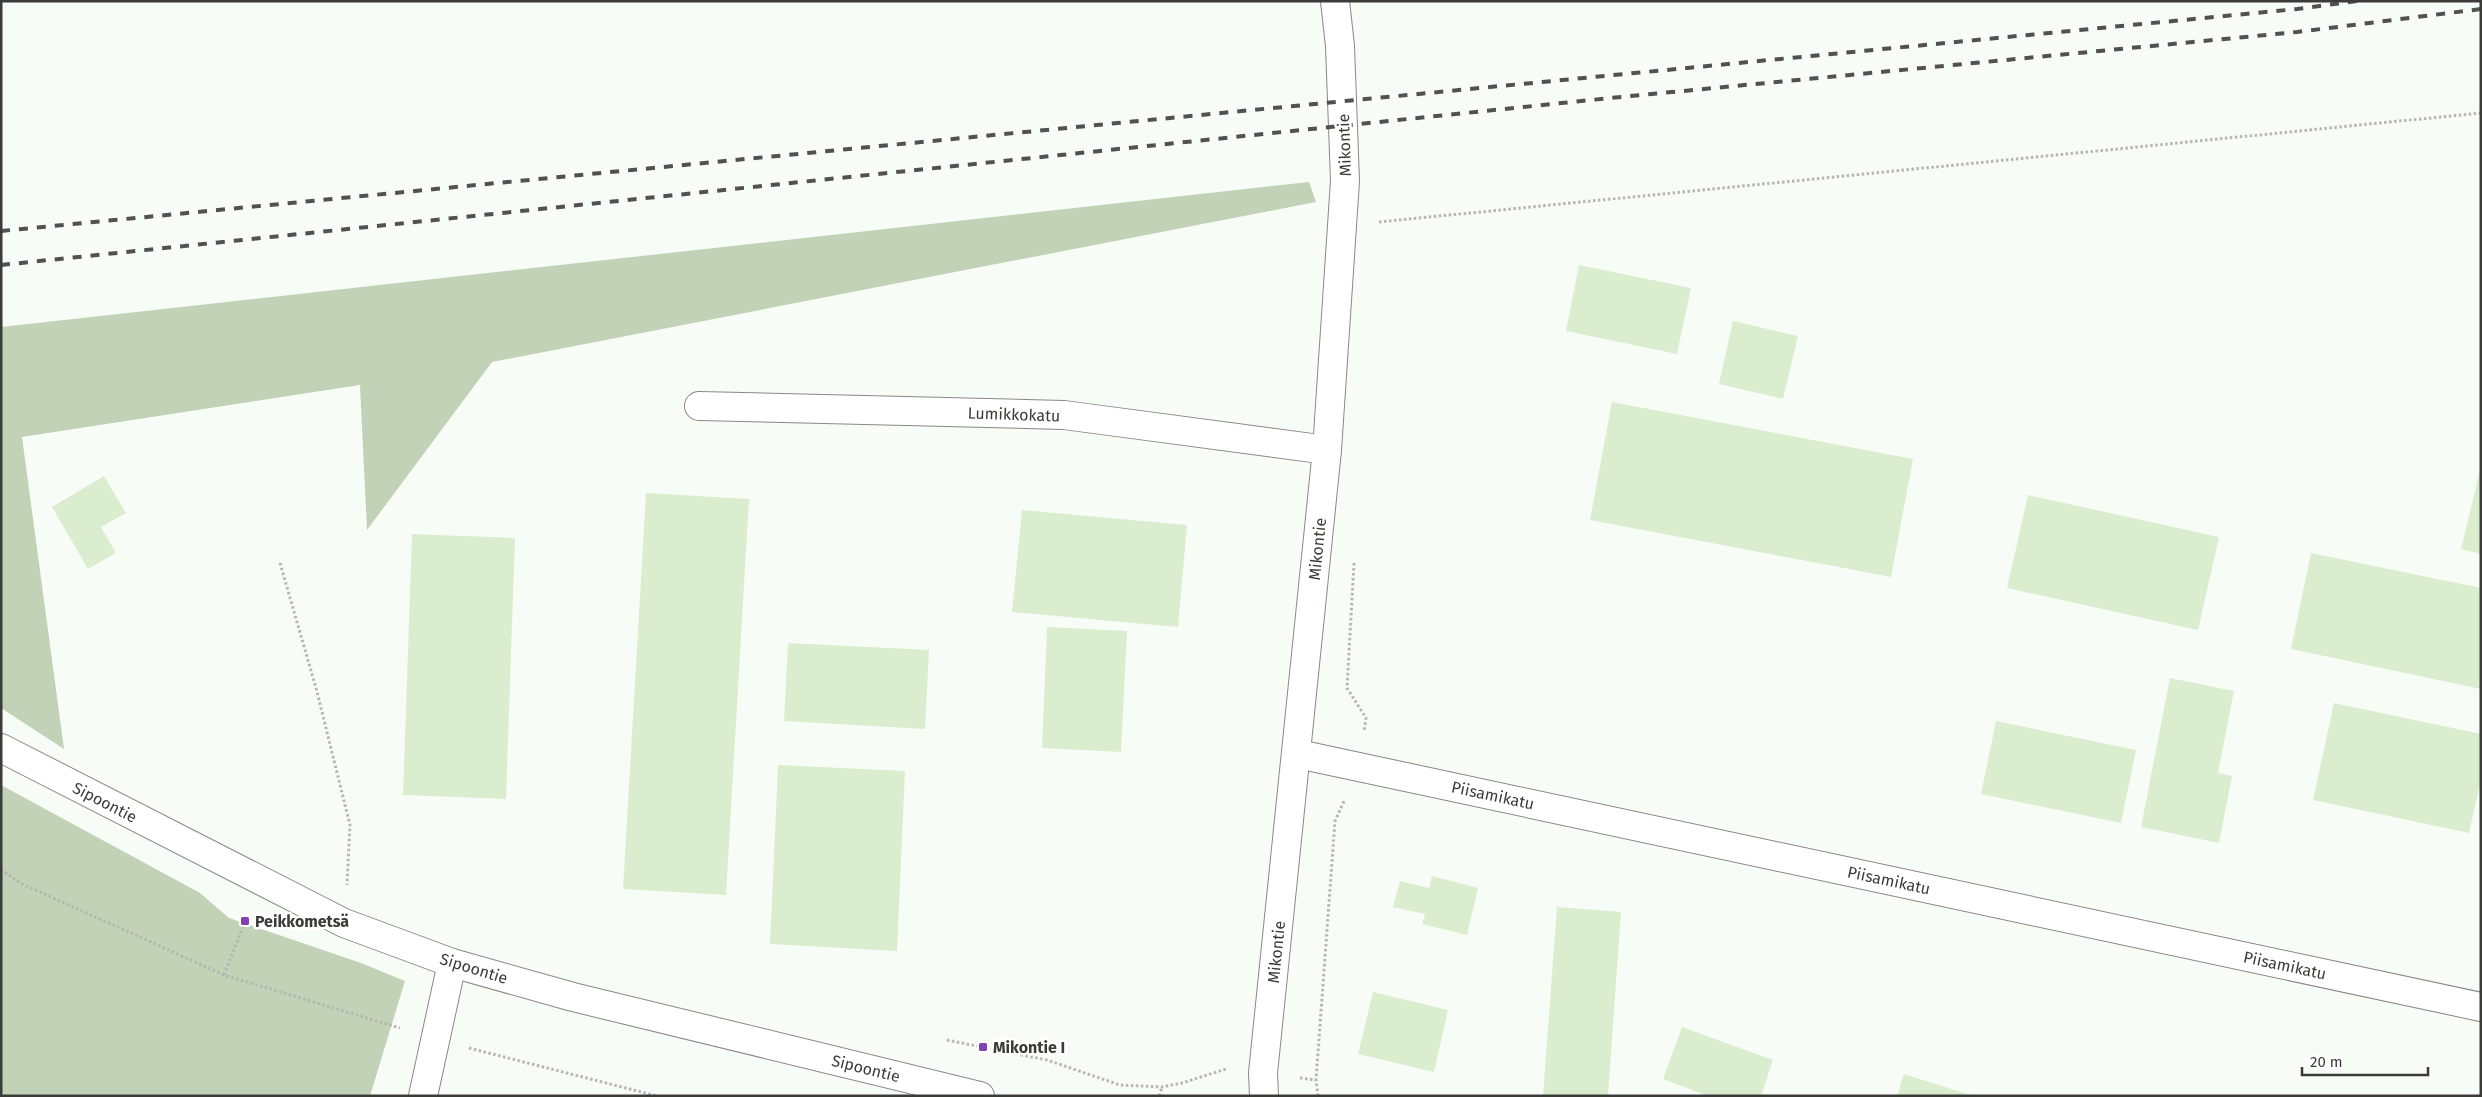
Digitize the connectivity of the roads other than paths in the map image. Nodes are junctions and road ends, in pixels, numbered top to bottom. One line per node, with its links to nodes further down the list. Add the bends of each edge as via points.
1 (1335, 1): 3 (street, Mikontie, via 1345,181)
2 (699, 406): 3 (street, Lumikkokatu, via 1064,415)
3 (1327, 450): 5 (street, Mikontie)
4 (1, 748): 6 (street, Sipoontie, via 344,923)
5 (1298, 754): 7 (street, Piisamikatu); 10 (street, Mikontie, via 1263,1073)
6 (452, 963): 8 (street); 9 (street, Sipoontie, via 573,997)
7 (2481, 1007)
8 (423, 1096)
9 (980, 1096)
10 (1264, 1096)

